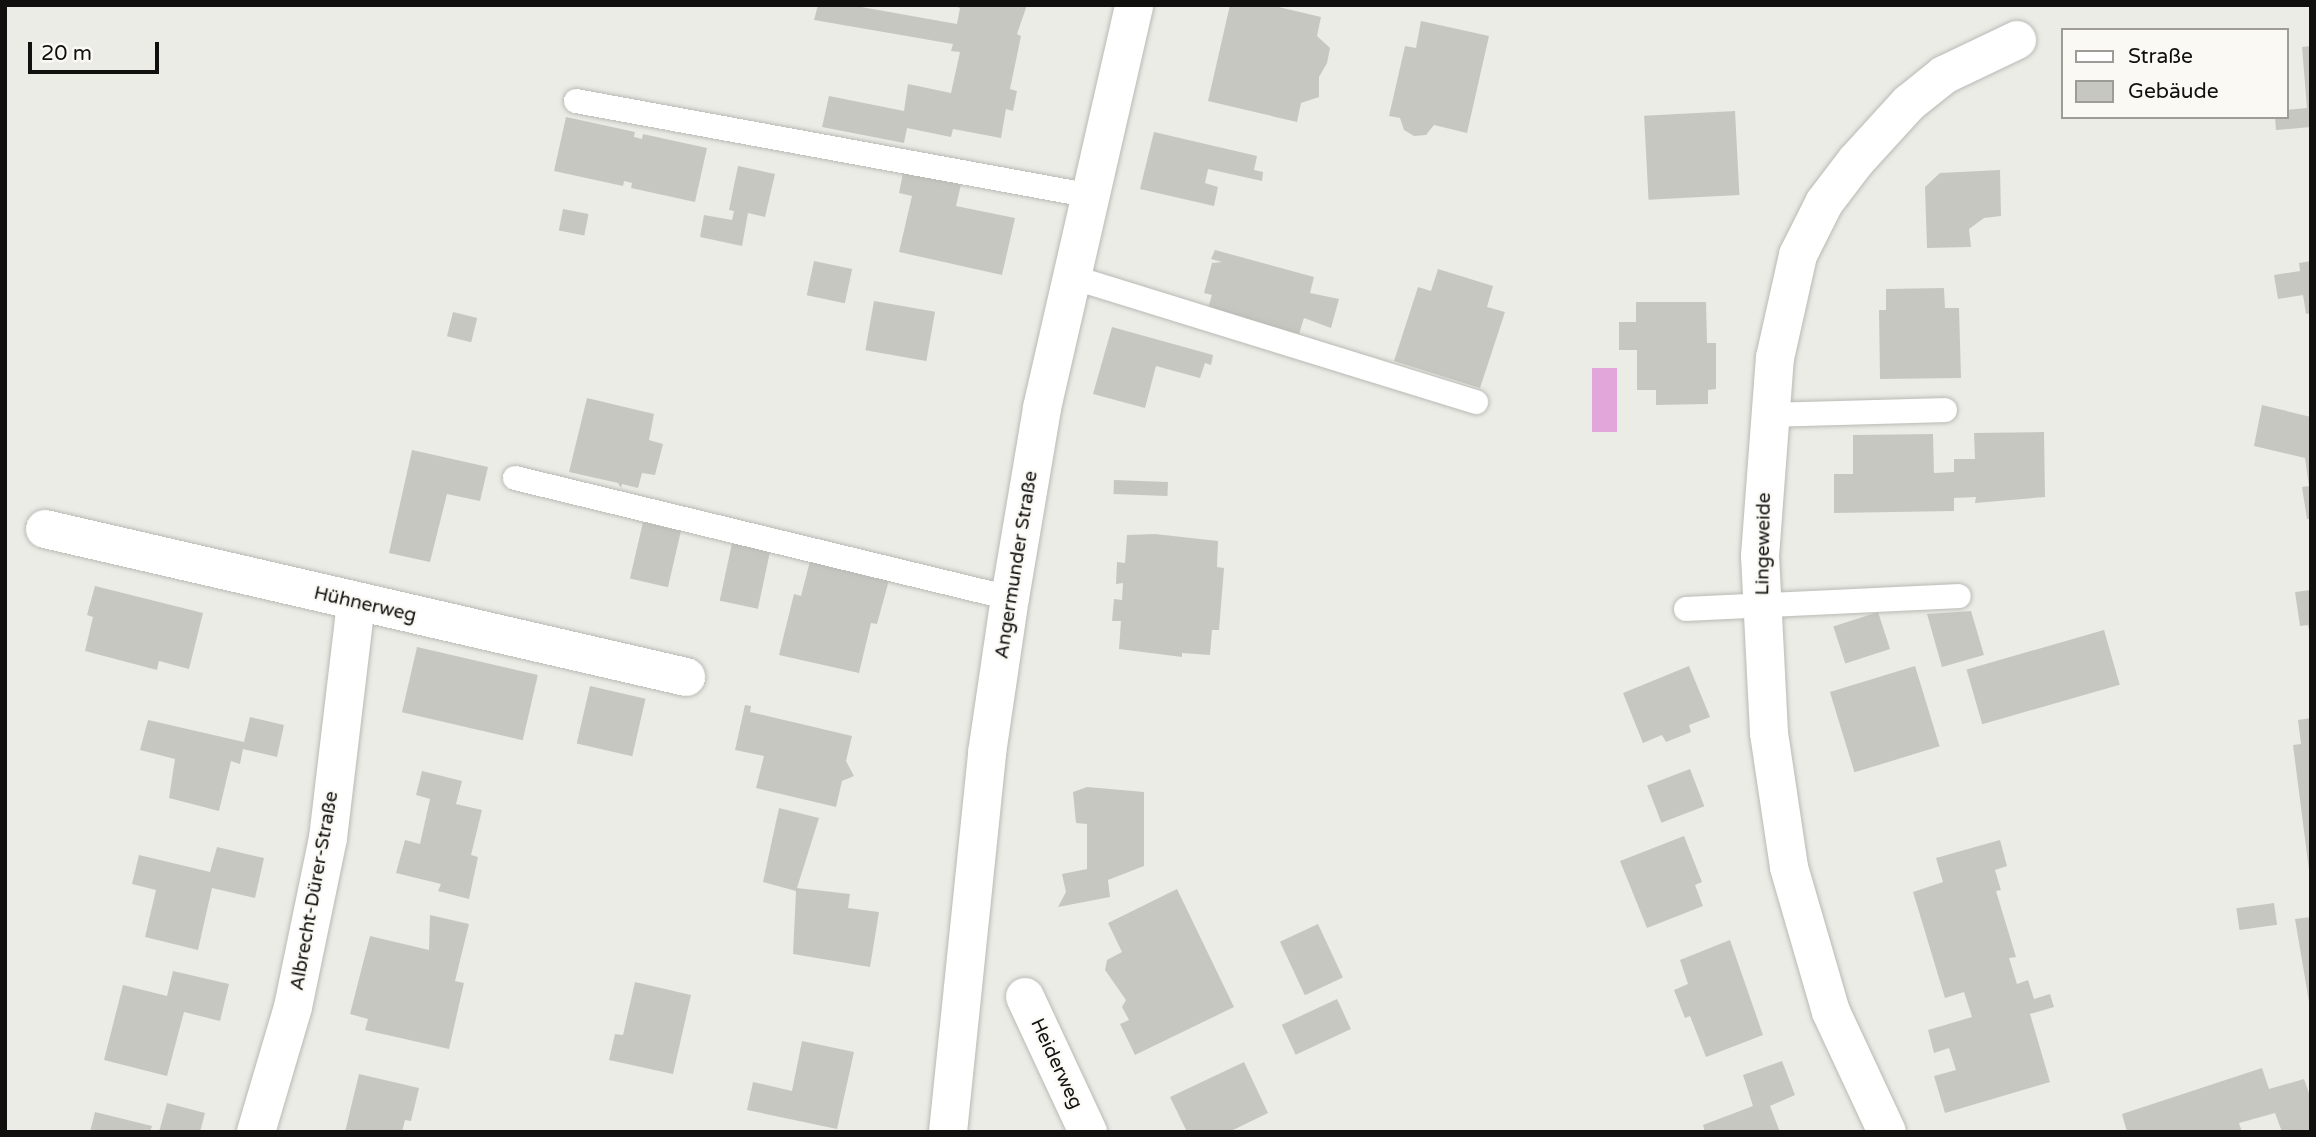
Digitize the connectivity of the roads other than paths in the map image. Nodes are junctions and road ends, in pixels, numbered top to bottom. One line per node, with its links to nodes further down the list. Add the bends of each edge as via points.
1 (1134, 5): 4 (street, Angermunder Straße)
2 (2017, 40): 8 (street, Lingeweide, via 1944,75 1909,103 1856,160 1824,204 1798,255 1775,358)
3 (576, 101): 4 (lane)
4 (1093, 195): 5 (street, Angermunder Straße)
5 (1072, 277): 6 (lane); 12 (street, Angermunder Straße, via 1042,408)
6 (1476, 402)
7 (1944, 410): 8 (lane)
8 (1770, 415): 14 (street, Lingeweide, via 1759,556)
9 (515, 478): 12 (lane)
10 (45, 529): 13 (street, Hühnerweg)
11 (1959, 596): 14 (lane)
12 (1010, 598): 19 (street, Angermunder Straße, via 987,753)
13 (356, 603): 16 (street, Hühnerweg); 18 (street, Albrecht-Dürer-Straße, via 328,838 293,1007)
14 (1762, 604): 15 (lane); 21 (street, Lingeweide, via 1769,733 1789,867 1831,1013)
15 (1686, 610)
16 (686, 677)
17 (1025, 997): 20 (street, Heiderweg)
18 (256, 1132)
19 (948, 1132)
20 (1088, 1132)
21 (1886, 1132)

